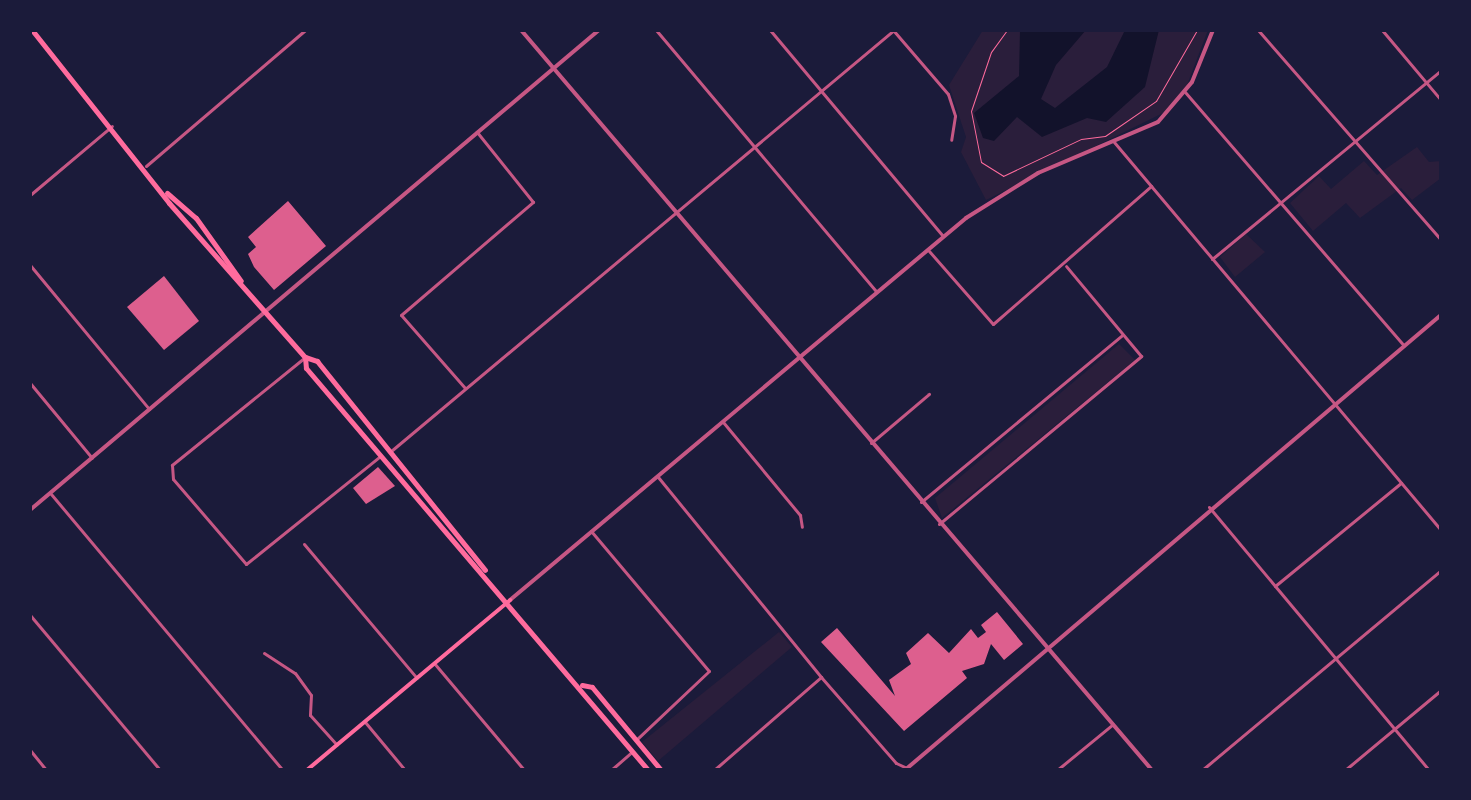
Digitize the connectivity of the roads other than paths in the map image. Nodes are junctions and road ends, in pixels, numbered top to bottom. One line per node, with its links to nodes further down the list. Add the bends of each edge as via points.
1 (32, 30): 17 (main road)
2 (305, 30): 23 (street)
3 (521, 30): 11 (street)
4 (599, 30): 11 (street)
5 (656, 30): 22 (street)
6 (770, 30): 14 (street)
7 (893, 30): 14 (street); 20 (street, via 948,94 955,116)
8 (1213, 30): 15 (street)
9 (1258, 30): 19 (street)
10 (1382, 30): 13 (street)
11 (554, 69): 18 (street); 28 (street)
12 (1441, 70): 13 (street)
13 (1426, 83): 16 (street); 19 (street)
14 (822, 90): 22 (street); 29 (street)
15 (1185, 92): 21 (street, via 1158,122); 27 (street)
16 (1441, 100)
17 (112, 126): 23 (main road); 26 (street)
18 (477, 132): 37 (street); 44 (street, via 533,202 401,315)
19 (1353, 139): 27 (street); 30 (street)
20 (951, 140)
21 (1114, 142): 24 (street); 29 (street, via 1038,173)
22 (755, 147): 28 (street); 36 (street)
23 (146, 166): 25 (main road)
24 (1151, 186): 32 (street); 34 (street)
25 (167, 193): 35 (main road); 35 (main road, via 196,218)
26 (30, 195)
27 (1281, 200): 32 (street); 40 (street)
28 (676, 213): 42 (street); 44 (street)
29 (943, 236): 31 (street)
30 (1441, 240)
31 (927, 249): 34 (street, via 993,324); 36 (street)
32 (1212, 259): 46 (street)
33 (30, 265): 47 (street)
34 (1066, 266): 39 (street)
35 (241, 281): 37 (main road)
36 (876, 291): 42 (street)
37 (266, 311): 41 (main road); 47 (street)
38 (1441, 315): 40 (street)
39 (1122, 335): 57 (street); 60 (street, via 1141,356)
40 (1404, 346): 46 (street)
41 (305, 357): 50 (main road, via 317,361); 51 (main road, via 306,368); 51 (street, via 172,465 173,479 246,564)
42 (799, 359): 48 (street); 49 (street)
43 (30, 383): 52 (street)
44 (465, 388): 50 (street)
45 (929, 394): 49 (street)
46 (1334, 403): 54 (street); 58 (street)
47 (149, 409): 52 (street)
48 (723, 422): 53 (street); 61 (street, via 800,515)
49 (871, 443): 57 (street)
50 (391, 451): 65 (main road)
51 (382, 454): 65 (main road)
52 (92, 458): 55 (street)
53 (658, 477): 63 (street); 74 (street)
54 (1401, 483): 62 (street); 67 (street)
55 (51, 493): 59 (street); 88 (street)
56 (30, 500): 59 (street)
57 (921, 502): 60 (street)
58 (1209, 507): 67 (street); 70 (street)
59 (32, 508)
60 (939, 524): 70 (street)
61 (802, 527)
62 (1441, 530)
63 (591, 531): 68 (street); 81 (street, via 708,675)
64 (304, 544): 75 (street)
65 (485, 570): 68 (main road)
66 (1441, 570): 72 (street)
67 (1275, 586): 72 (street)
68 (510, 600): 73 (main road); 76 (main road)
69 (30, 615): 87 (street)
70 (1045, 644): 79 (street); 85 (street)
71 (264, 653): 82 (street, via 295,673 311,695 310,715)
72 (1333, 657): 80 (street); 98 (street)
73 (434, 663): 75 (main road); 91 (street)
74 (821, 677): 85 (street); 95 (street)
75 (417, 678): 78 (main road)
76 (582, 685): 81 (main road, via 592,687); 84 (main road)
77 (1441, 690): 80 (street)
78 (365, 722): 82 (main road); 90 (street)
79 (1113, 724): 96 (street); 97 (street)
80 (1395, 727): 99 (street); 100 (street)
81 (635, 740): 94 (main road)
82 (337, 745): 89 (main road)
83 (30, 750): 86 (street)
84 (633, 752): 92 (street); 93 (main road)
85 (908, 769)
86 (46, 770)
87 (160, 770)
88 (283, 770)
89 (307, 770)
90 (405, 770)
91 (524, 770)
92 (611, 770)
93 (648, 770)
94 (661, 770)
95 (714, 770)
96 (1057, 770)
97 (1152, 770)
98 (1202, 770)
99 (1345, 770)
100 (1429, 770)

